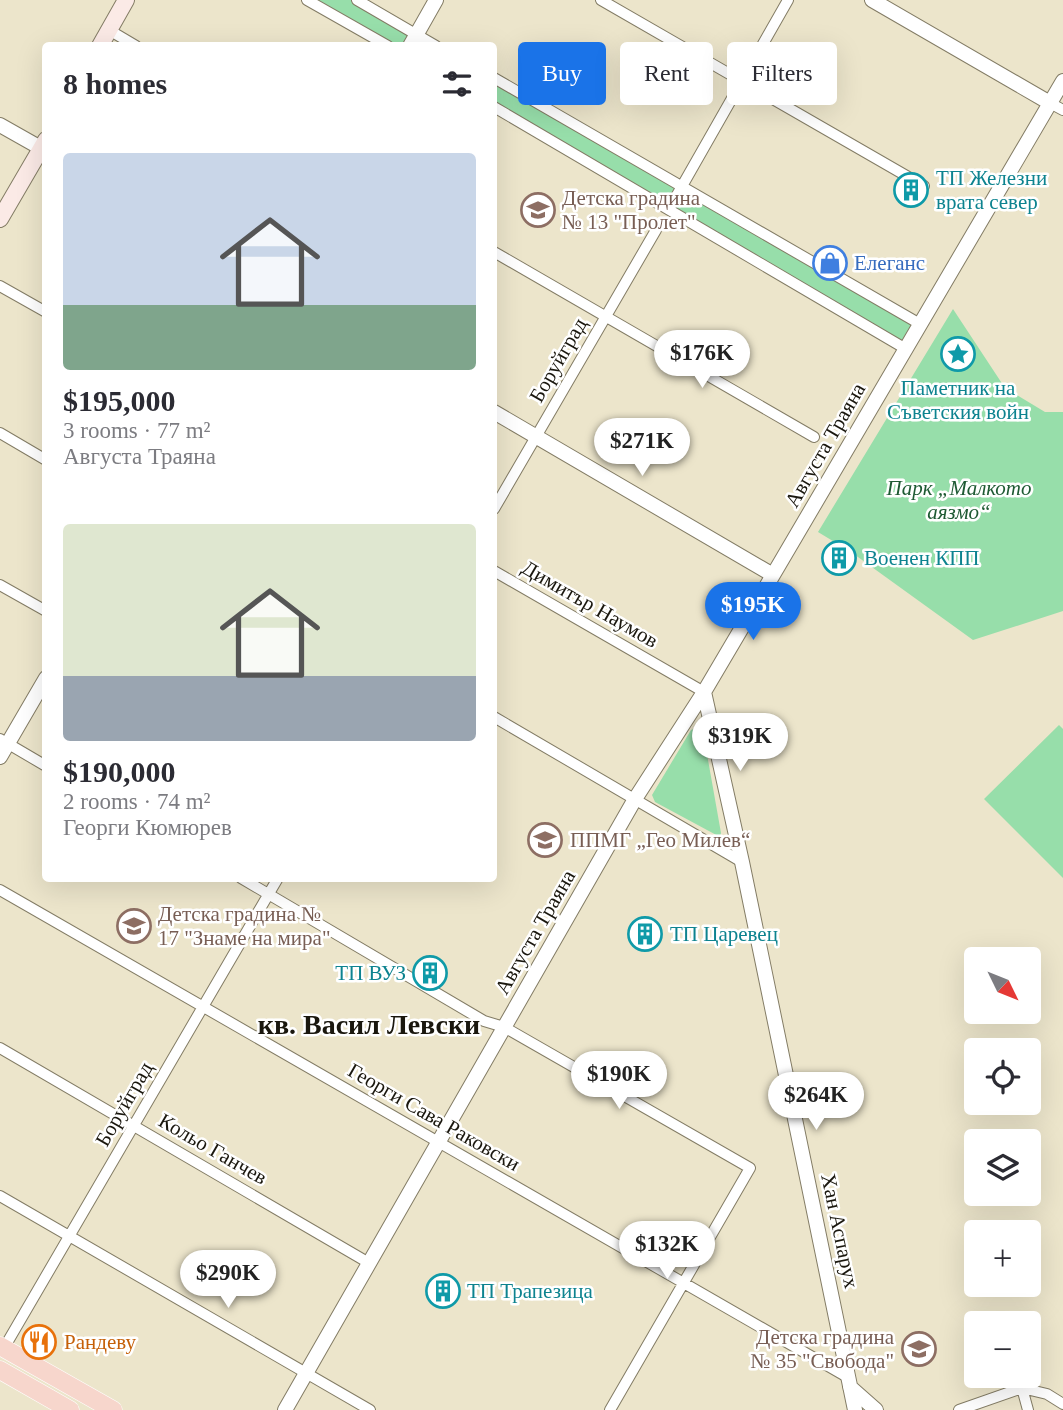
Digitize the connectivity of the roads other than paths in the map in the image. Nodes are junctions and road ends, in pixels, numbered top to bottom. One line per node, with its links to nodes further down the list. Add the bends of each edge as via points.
1 (126, 0): 8 (main road)
2 (307, 0): 12 (street)
3 (357, 0): 9 (street)
4 (436, 0): 9 (street)
5 (601, 0): 14 (street)
6 (788, 0): 13 (street)
7 (872, 0): 19 (street)
8 (109, 30): 10 (main road); 11 (street)
9 (413, 40)
10 (102, 42)
11 (129, 42)
12 (380, 42)
13 (764, 42)
14 (727, 72)
15 (497, 80): 24 (street)
16 (1063, 81): 19 (street, Августа Траяна)
17 (728, 105): 24 (street)
18 (783, 105): 25 (street)
19 (1057, 106): 33 (street, Августа Траяна)
20 (497, 109): 26 (street)
21 (0, 124): 22 (street)
22 (42, 146)
23 (42, 150): 27 (main road)
24 (682, 186): 26 (street); 33 (street)
25 (924, 187)
26 (669, 209): 34 (street)
27 (0, 219)
28 (656, 230): 32 (street, Боруйград)
29 (497, 254): 32 (street)
30 (0, 286): 31 (street)
31 (42, 310)
32 (606, 317): 37 (street, Боруйград); 38 (street)
33 (920, 324): 34 (street, Августа Траяна)
34 (906, 349): 42 (street, Августа Траяна)
35 (497, 414): 37 (street)
36 (0, 433): 39 (street)
37 (536, 437): 40 (street, Боруйград); 42 (street)
38 (814, 437)
39 (42, 458)
40 (497, 504)
41 (497, 573): 46 (street, Димитър Наумов)
42 (774, 575): 46 (street, Августа Траяна)
43 (0, 585): 44 (street)
44 (42, 609)
45 (42, 684): 48 (street)
46 (704, 692): 50 (street, Августа Траяна); 51 (street, Хан Аспарух)
47 (497, 719): 50 (street)
48 (3, 746): 49 (street)
49 (42, 763)
50 (635, 799): 51 (street); 57 (street, Августа Траяна)
51 (742, 862): 68 (street, Хан Аспарух)
52 (249, 882): 55 (street)
53 (276, 882): 55 (street, Боруйград)
54 (0, 890): 56 (street, Георги Сава Раковски)
55 (269, 894): 56 (street, Боруйград); 57 (street, via 484,1021)
56 (203, 1007): 59 (street, Боруйград); 60 (street, Георги Сава Раковски)
57 (505, 1027): 60 (street, Августа Траяна); 64 (street, via 750,1168)
58 (0, 1048): 59 (street, Кольо Ганчев)
59 (134, 1126): 62 (street, Боруйград); 63 (street, Кольо Ганчев)
60 (439, 1142): 63 (street, Августа Траяна); 64 (street, Георги Сава Раковски)
61 (0, 1196): 62 (street)
62 (70, 1236): 65 (street, Боруйград); 67 (street)
63 (369, 1263): 67 (street, Августа Траяна)
64 (684, 1283): 68 (street, Георги Сава Раковски); 75 (street)
65 (2, 1347): 72 (main road)
66 (0, 1370): 71 (main road)
67 (306, 1373): 73 (street, Августа Траяна); 74 (street)
68 (849, 1382): 76 (street, Хан Аспарух); 77 (street)
69 (1022, 1388): 70 (street); 78 (street); 79 (street)
70 (1063, 1404)
71 (70, 1410)
72 (113, 1410)
73 (285, 1410)
74 (370, 1410)
75 (610, 1410)
76 (855, 1410)
77 (876, 1410)
78 (959, 1410)
79 (1028, 1410)

